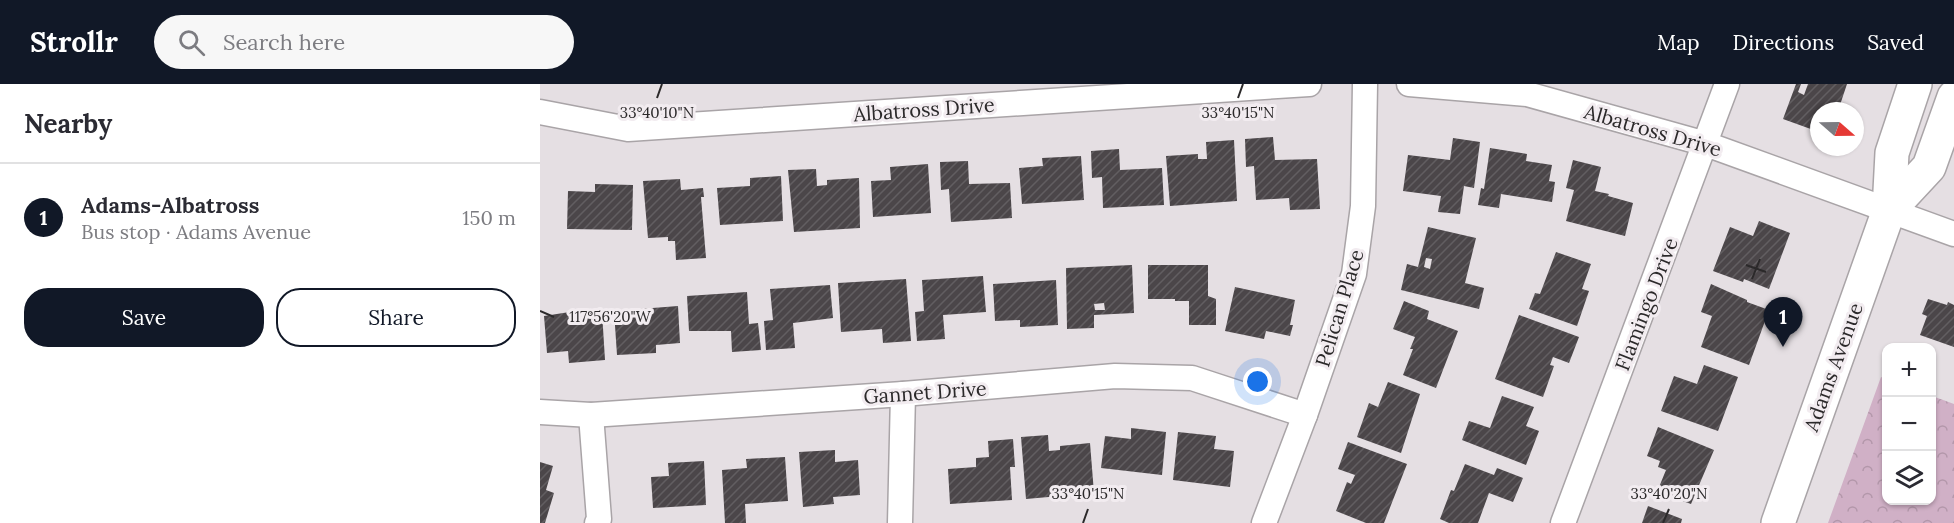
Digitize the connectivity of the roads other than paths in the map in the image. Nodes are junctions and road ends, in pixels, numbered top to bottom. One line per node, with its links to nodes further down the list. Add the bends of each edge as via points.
1 (1309, 84): 7 (street, Albatross Drive, via 628,129)
2 (1365, 84): 14 (street, Pelican Place, via 1359,249 1347,296)
3 (1409, 84): 8 (street, Albatross Drive, via 1527,94)
4 (1727, 84): 8 (street, Flamingo Drive)
5 (1915, 84): 9 (main road, Adams Avenue, via 1892,153)
6 (1954, 97): 9 (main road, Adams Avenue, via 1929,167)
7 (540, 112)
8 (1706, 144): 9 (street, Albatross Drive); 18 (street, Flamingo Drive)
9 (1889, 210): 10 (street, Albatross Drive); 19 (main road, Adams Avenue)
10 (1954, 234)
11 (903, 394): 13 (street, Gannet Drive); 14 (street, Gannet Drive, via 1115,376 1192,378); 16 (street)
12 (540, 412): 13 (street, Gannet Drive)
13 (591, 415): 15 (street)
14 (1305, 415): 17 (street, Pelican Place)
15 (597, 523)
16 (900, 523)
17 (1264, 523)
18 (1563, 523)
19 (1778, 523)

